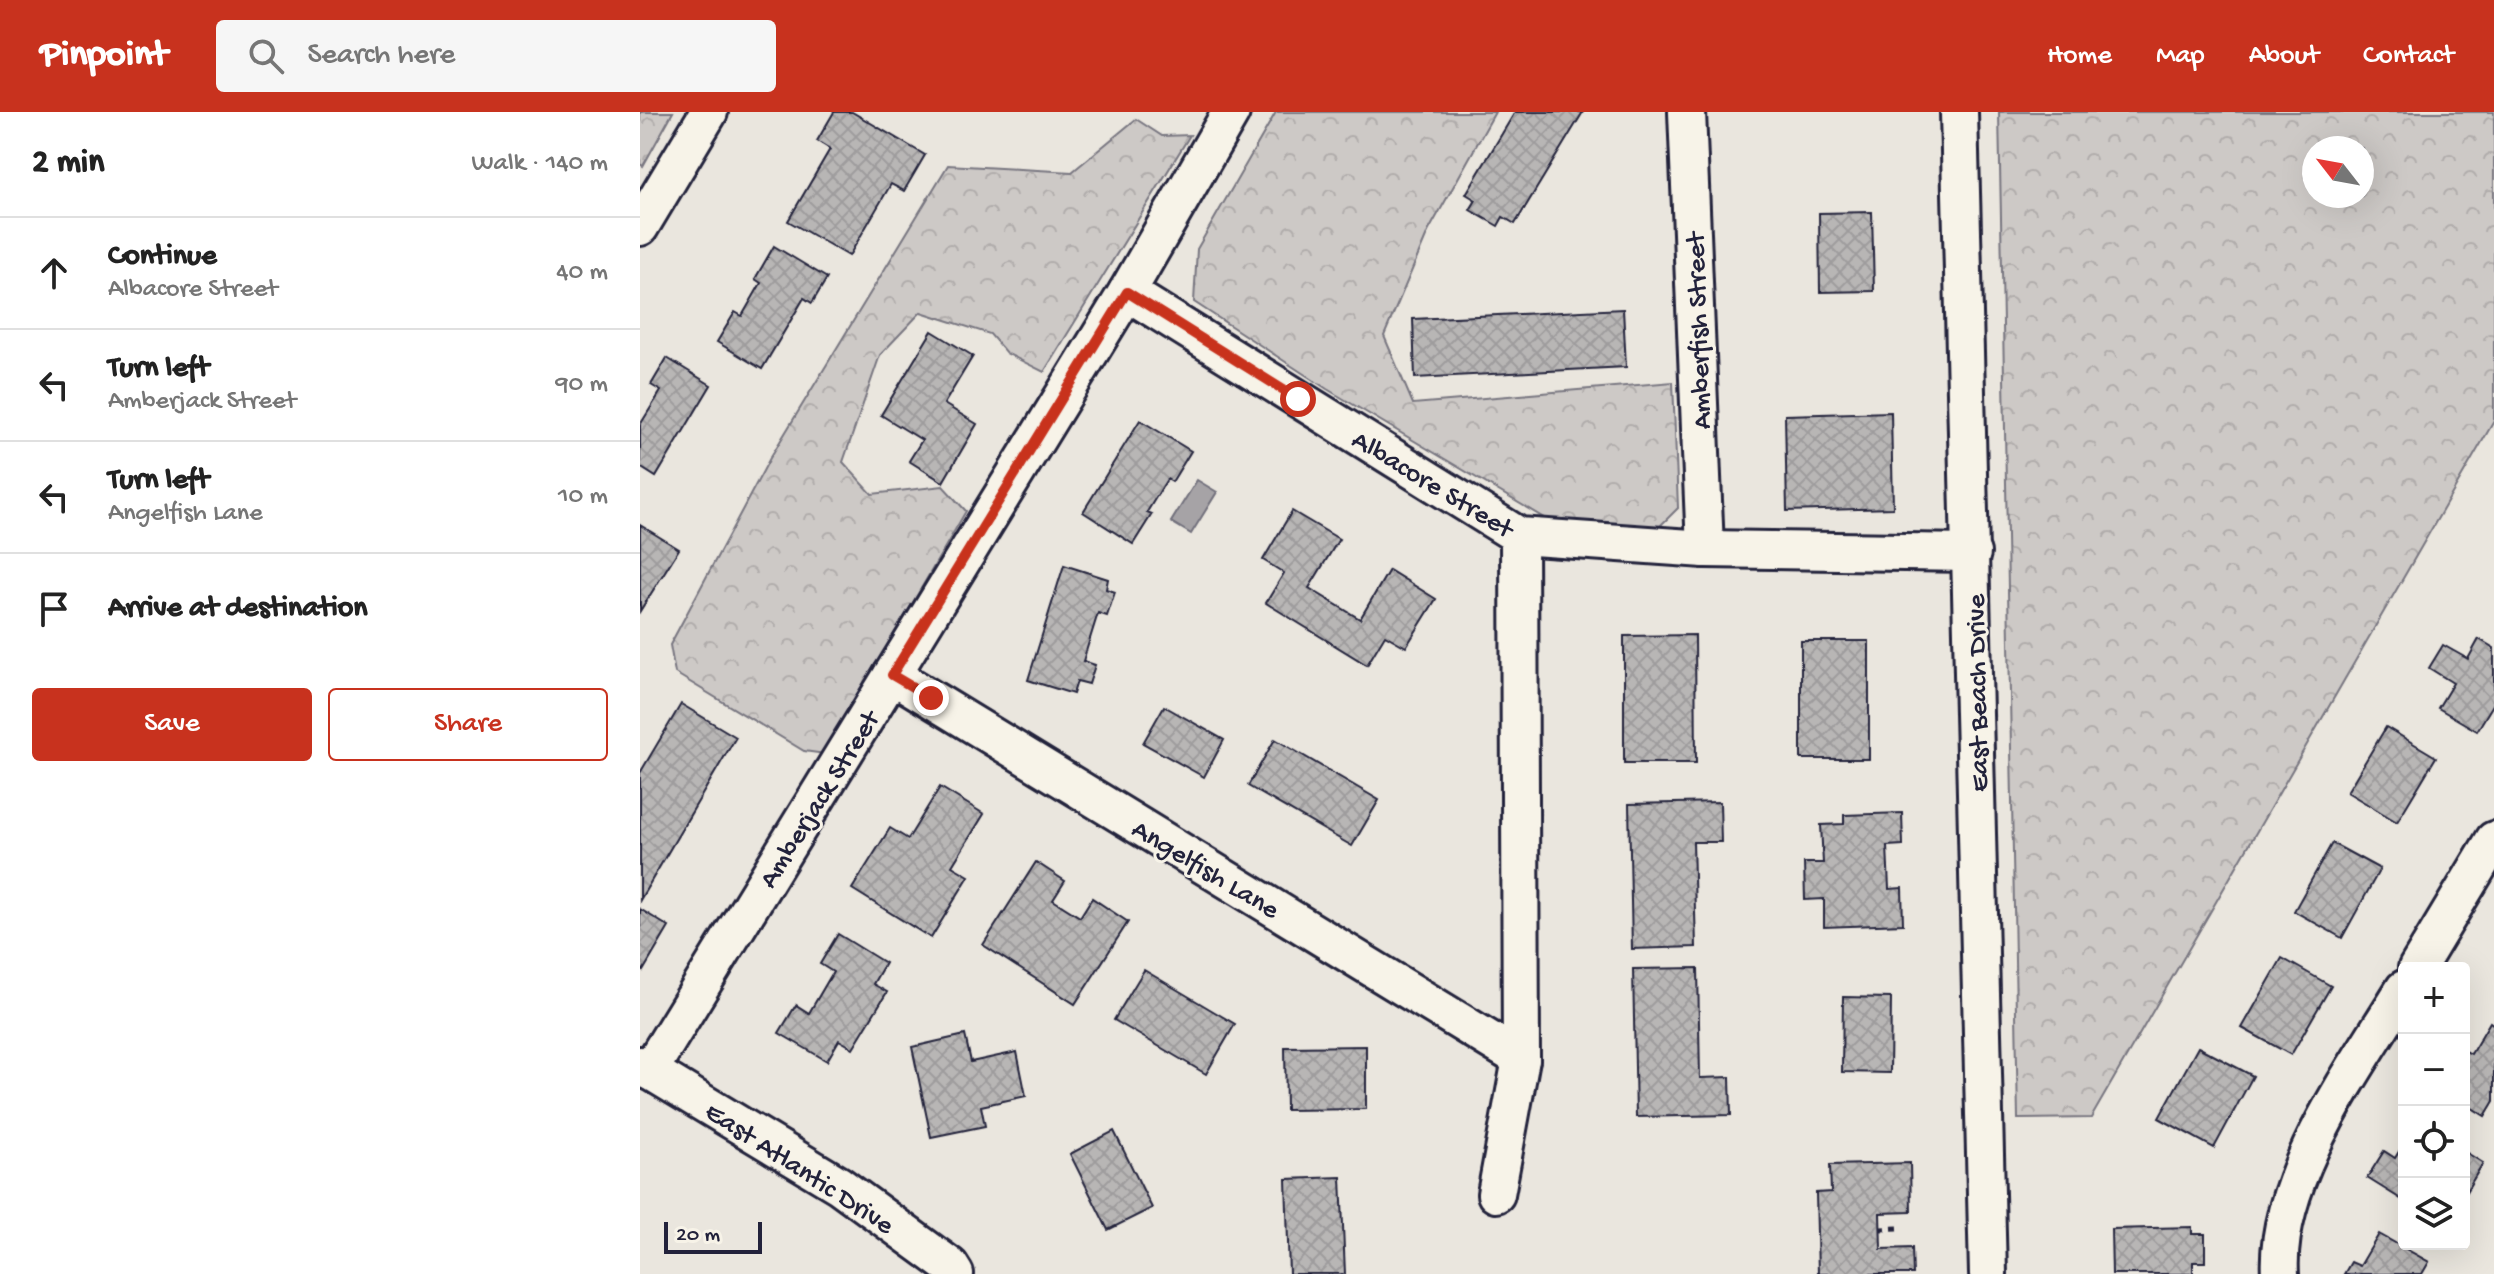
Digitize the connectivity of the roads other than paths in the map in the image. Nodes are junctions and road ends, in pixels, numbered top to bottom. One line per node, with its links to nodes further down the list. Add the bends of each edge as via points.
1 (709, 112): 5 (street)
2 (1231, 112): 6 (street, Amberjack Street)
3 (1687, 112): 8 (street, Amberfish Street)
4 (1959, 112): 9 (street, East Beach Drive)
5 (640, 227)
6 (1127, 292): 7 (street, Albacore Street); 10 (street, Amberjack Street)
7 (1519, 536): 8 (street, Albacore Street); 14 (street)
8 (1705, 549): 9 (street, Albacore Street)
9 (1972, 553): 18 (street, East Beach Drive)
10 (892, 675): 14 (street, Angelfish Lane); 15 (street, Amberjack Street)
11 (2494, 840): 12 (street)
12 (2421, 962)
13 (2398, 999): 19 (street, via 2300,1169 2279,1254)
14 (1521, 1059): 16 (street)
15 (645, 1068): 17 (street, East Atlantic Drive, via 839,1185)
16 (1496, 1194)
17 (955, 1274)
18 (1988, 1274)
19 (2280, 1274)

